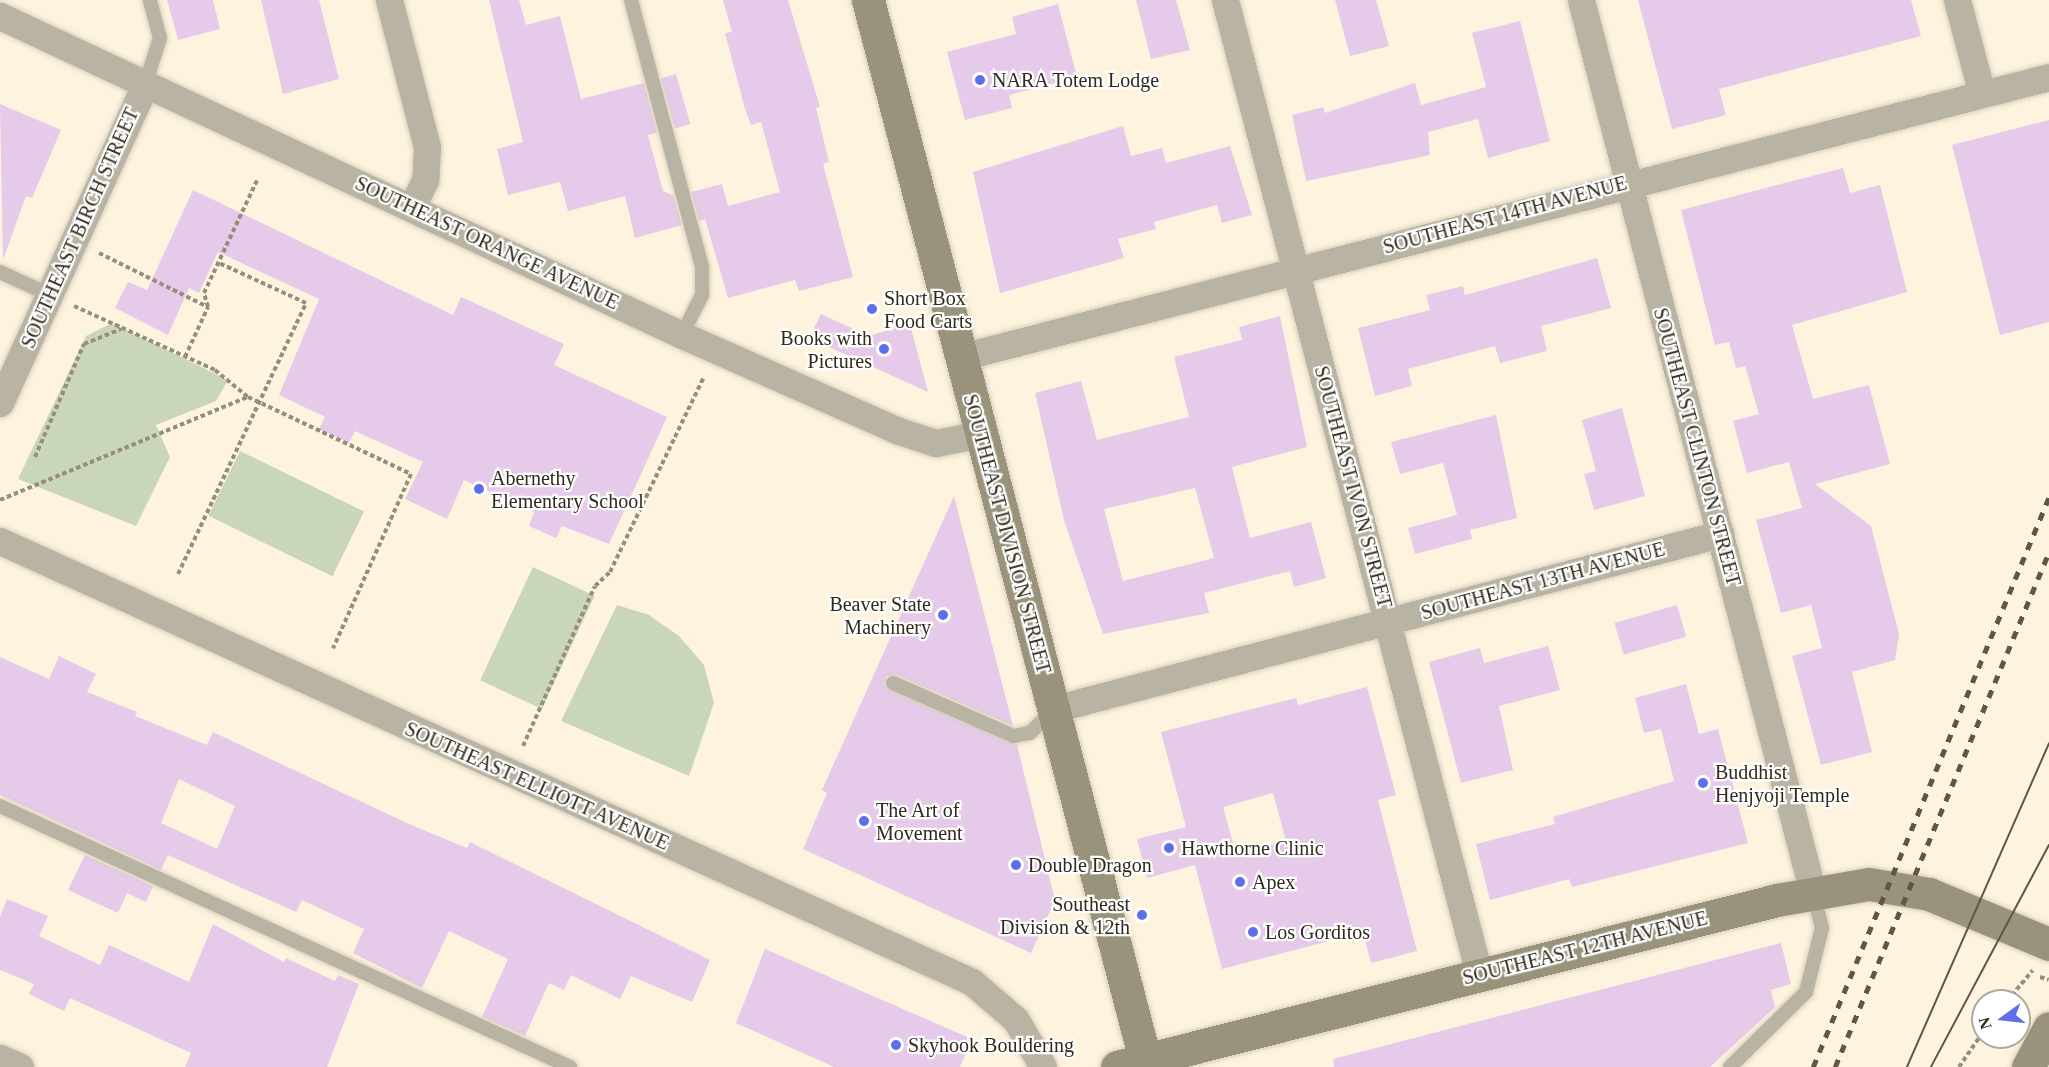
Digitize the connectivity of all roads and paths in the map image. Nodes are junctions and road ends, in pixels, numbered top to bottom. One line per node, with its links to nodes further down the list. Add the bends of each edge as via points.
1 (150, 0): 10 (lane, via 160,38)
2 (389, 0): 14 (street, via 427,147 425,180)
3 (631, 0): 22 (lane, via 703,274 702,295)
4 (1225, 0): 17 (street, SOUTHEAST IVON STREET)
5 (1581, 0): 13 (street, SOUTHEAST CLINTON STREET)
6 (1957, 0): 11 (street)
7 (874, 1): 24 (main road, SOUTHEAST DIVISION STREET)
8 (0, 16): 10 (street, SOUTHEAST ORANGE AVENUE)
9 (2049, 76): 11 (street, SOUTHEAST 14TH AVENUE)
10 (145, 85): 14 (street, SOUTHEAST ORANGE AVENUE); 19 (street, SOUTHEAST BIRCH STREET)
11 (1982, 94): 13 (street, SOUTHEAST 14TH AVENUE)
12 (258, 178): 16 (path)
13 (1628, 183): 17 (street, SOUTHEAST 14TH AVENUE); 32 (street, SOUTHEAST CLINTON STREET)
14 (412, 207): 22 (street, SOUTHEAST ORANGE AVENUE)
15 (96, 252): 20 (path)
16 (219, 262): 20 (path, via 204,293); 27 (path, via 306,303)
17 (1296, 270): 24 (street, SOUTHEAST 14TH AVENUE); 35 (street, SOUTHEAST IVON STREET)
18 (0, 272): 19 (lane)
19 (62, 300): 21 (path); 28 (street, SOUTHEAST BIRCH STREET)
20 (208, 307): 23 (path)
21 (122, 328): 23 (path); 30 (path, via 84,344)
22 (682, 335): 29 (street, SOUTHEAST ORANGE AVENUE, via 921,439 946,442)
23 (185, 357): 26 (path, via 215,370)
24 (961, 357): 29 (main road, SOUTHEAST DIVISION STREET)
25 (705, 376): 39 (path, via 610,572 595,586)
26 (248, 397): 27 (path); 31 (path)
27 (258, 401): 34 (path); 36 (path, via 411,474)
28 (0, 403)
29 (981, 434): 38 (main road, SOUTHEAST DIVISION STREET)
30 (35, 457)
31 (0, 500)
32 (1720, 534): 35 (street, SOUTHEAST 13TH AVENUE); 41 (street, SOUTHEAST CLINTON STREET)
33 (0, 541): 39 (street, SOUTHEAST ELLIOTT AVENUE)
34 (178, 574)
35 (1388, 622): 38 (street, SOUTHEAST 13TH AVENUE); 43 (street, SOUTHEAST IVON STREET)
36 (333, 648)
37 (893, 683): 38 (lane, via 1014,736 1030,733)
38 (1054, 709): 49 (main road, SOUTHEAST DIVISION STREET)
39 (510, 774): 53 (street, SOUTHEAST ELLIOTT AVENUE, via 972,982 1016,1020)
40 (0, 806): 52 (lane)
41 (1813, 893): 42 (main road, SOUTHEAST 12TH AVENUE, via 1869,884 1908,887); 43 (main road, SOUTHEAST 12TH AVENUE); 54 (lane, via 1822,928 1806,992)
42 (2049, 944)
43 (1479, 974): 49 (main road, SOUTHEAST 12TH AVENUE)
44 (2031, 974): 45 (path)
45 (2018, 989)
46 (2049, 1029): 55 (main road)
47 (1971, 1049): 50 (path)
48 (0, 1058): 51 (street)
49 (1136, 1064)
50 (1959, 1066)
51 (20, 1067)
52 (570, 1067)
53 (1043, 1067)
54 (1730, 1067)
55 (2028, 1067)

